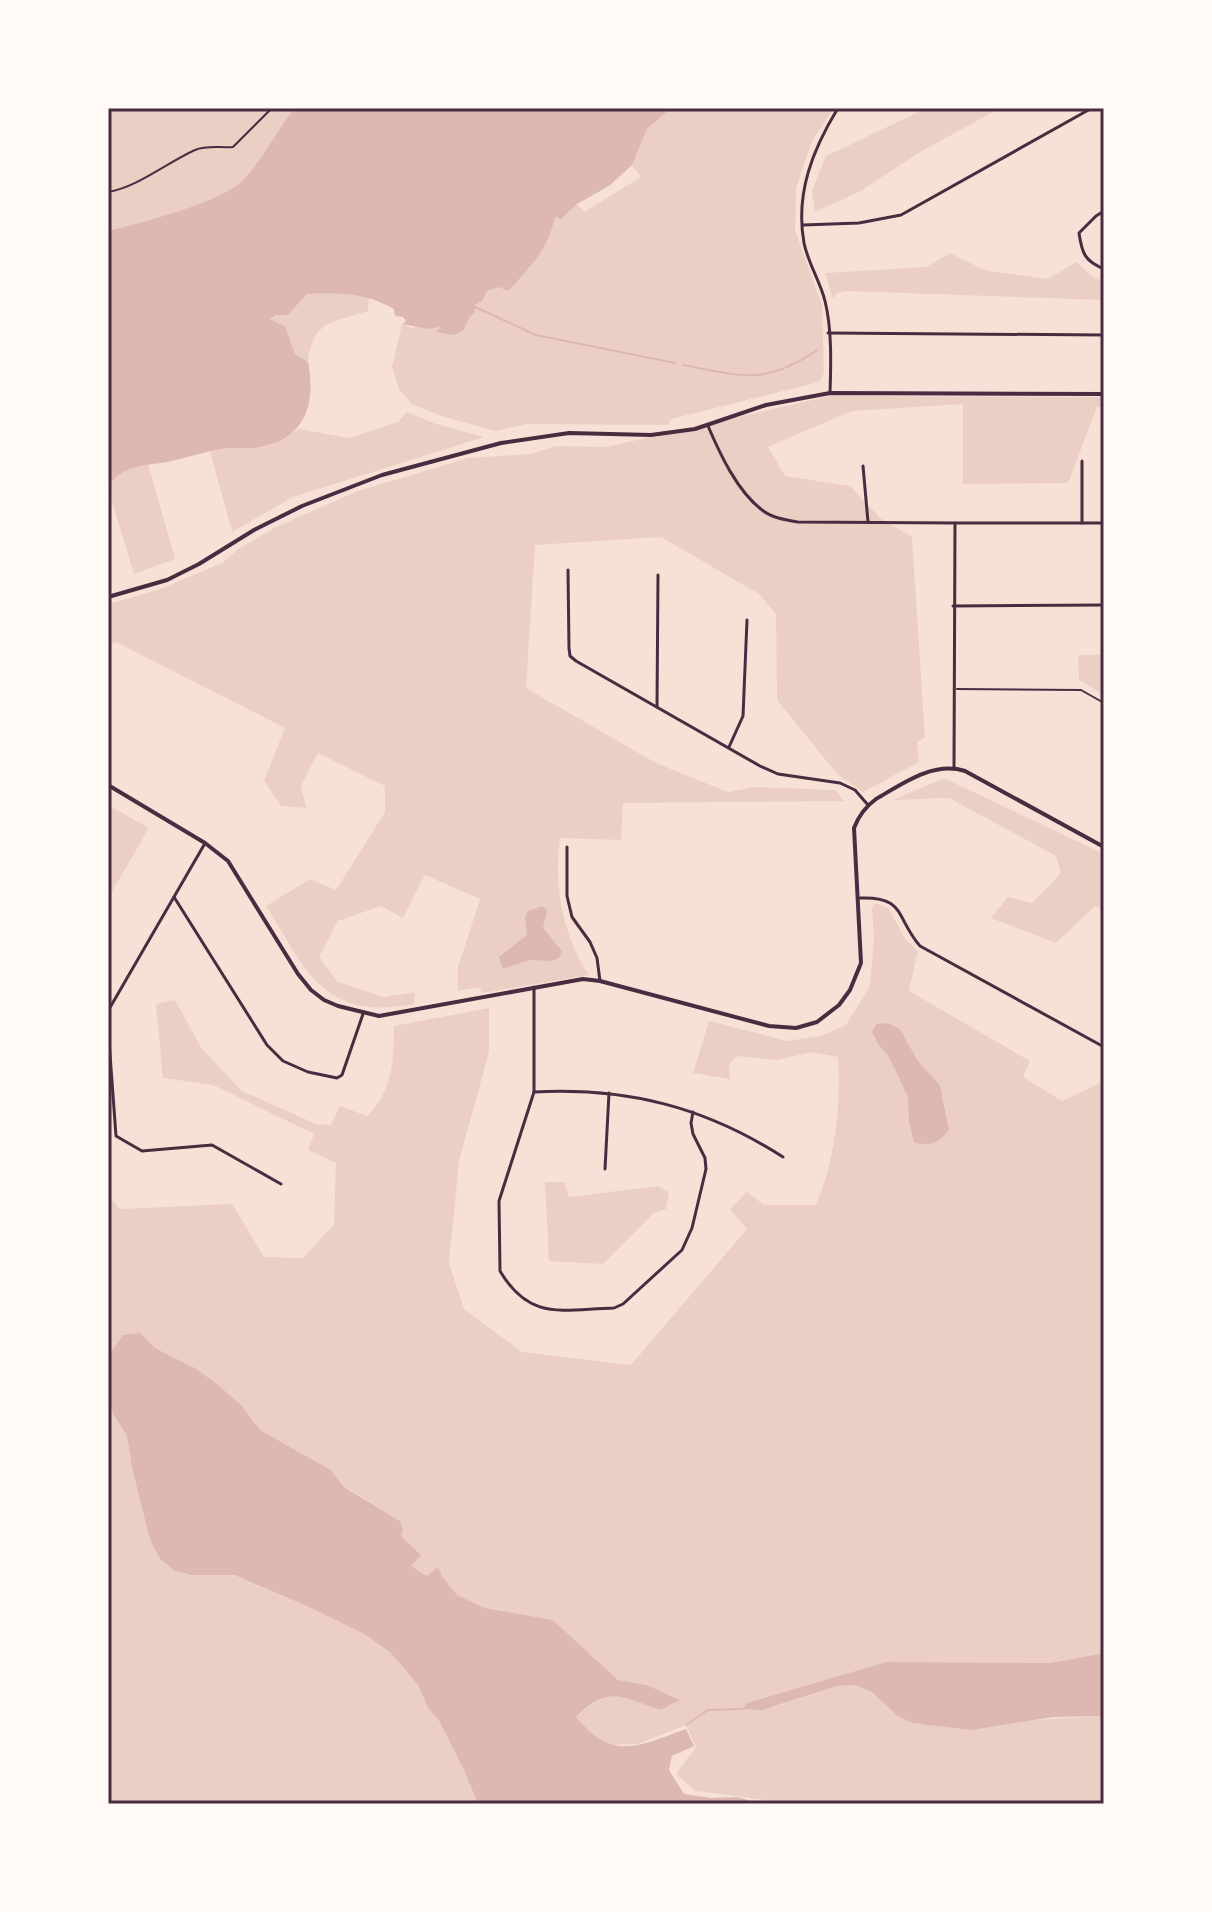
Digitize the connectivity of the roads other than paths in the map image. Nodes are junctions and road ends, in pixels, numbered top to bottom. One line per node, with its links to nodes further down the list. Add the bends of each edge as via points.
1 (838, 108): 4 (street, via 808,168)
2 (1092, 108): 4 (street, via 901,215)
3 (1104, 211): 5 (street, via 1079,233 1087,262)
4 (803, 225): 6 (street, via 804,244 825,299)
5 (1104, 269)
6 (828, 333): 7 (street); 8 (street)
7 (1104, 335)
8 (830, 393): 9 (street); 10 (street, via 766,405)
9 (1104, 394)
10 (707, 425): 13 (street, via 743,490 762,510 798,522); 19 (street, via 651,435 544,435 425,461 302,506 167,580)
11 (1082, 461): 15 (street)
12 (863, 466): 13 (street)
13 (868, 523): 14 (street)
14 (955, 523): 15 (street); 21 (street)
15 (1082, 523): 16 (street)
16 (1104, 523)
17 (568, 570): 25 (street, via 570,656)
18 (658, 575): 25 (street)
19 (108, 597)
20 (1104, 605): 21 (street)
21 (953, 606): 23 (street)
22 (747, 620): 26 (street, via 743,716)
23 (955, 689): 24 (lane, via 1081,690); 27 (street)
24 (1104, 703)
25 (657, 707): 26 (street)
26 (729, 747): 29 (street, via 778,774 840,783)
27 (954, 767): 29 (street, via 930,770); 32 (street)
28 (108, 785): 30 (street)
29 (868, 805): 34 (street, via 854,828)
30 (205, 843): 33 (street); 38 (street, via 228,861 311,990)
31 (567, 847): 35 (street, via 572,917 597,958)
32 (1104, 847)
33 (174, 897): 37 (street); 38 (street, via 256,1028 283,1061 337,1078)
34 (859, 898): 35 (street, via 861,963 839,1005 817,1022 796,1028 769,1026); 40 (street, via 891,901 920,946)
35 (600, 981): 36 (street)
36 (534, 987): 38 (street, via 391,1015); 41 (street)
37 (108, 1011)
38 (363, 1014)
39 (108, 1027): 46 (street, via 116,1136 142,1151 212,1145)
40 (1104, 1047)
41 (534, 1092): 42 (street); 43 (street, via 499,1201 499,1250 504,1279 538,1309 614,1308 682,1250 706,1169 693,1134)
42 (609, 1093): 43 (street); 45 (street)
43 (693, 1112): 44 (street)
44 (783, 1157)
45 (605, 1169)
46 (281, 1184)

